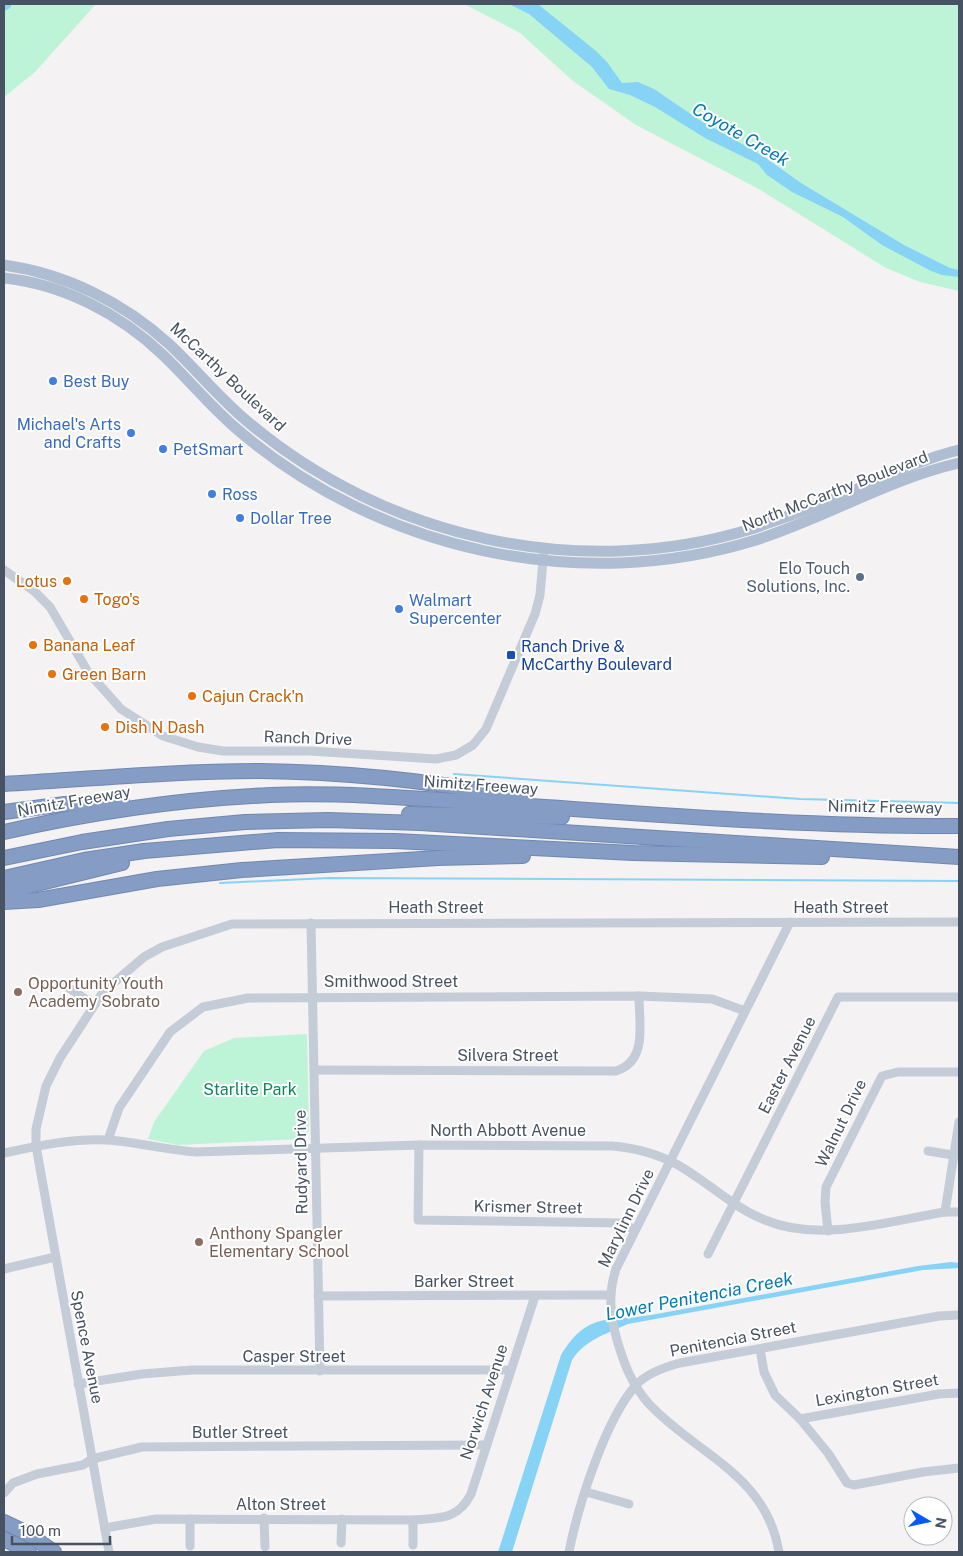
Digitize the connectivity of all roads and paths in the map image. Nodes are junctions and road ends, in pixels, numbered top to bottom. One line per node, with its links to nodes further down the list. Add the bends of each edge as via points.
1 (4, 265): 5 (main road, McCarthy Boulevard, via 64,280 102,296 131,314 170,345 253,427 343,487 436,526 494,541)
2 (4, 278): 6 (main road, McCarthy Boulevard, via 60,291 113,316 162,354 239,430 272,456 345,501 432,537)
3 (959, 450): 5 (main road, North McCarthy Boulevard, via 899,469 777,520 724,536 620,551)
4 (959, 463): 6 (main road, North McCarthy Boulevard, via 903,480 780,532 726,548 674,558 620,563)
5 (544, 549): 6 (street, Ranch Drive)
6 (543, 561): 7 (street, Ranch Drive, via 535,614 486,729 464,751 436,759 297,751 223,751 163,736 130,716 112,700 88,672 50,608 34,591)
7 (4, 570)
8 (4, 784): 10 (highway, via 172,773 293,772 409,781)
9 (175, 802): 10 (highway, Nimitz Freeway, via 322,794); 11 (highway, via 72,803); 14 (highway, Nimitz Freeway, via 74,817)
10 (592, 810): 12 (highway, Nimitz Freeway, via 688,818)
11 (4, 812)
12 (905, 826): 13 (highway, Nimitz Freeway); 16 (highway, via 859,829 563,817 286,813 205,817 133,826)
13 (959, 826)
14 (4, 832)
15 (209, 844): 18 (highway, via 344,839); 21 (highway, via 84,860); 22 (highway)
16 (36, 848): 17 (highway); 19 (highway); 20 (highway, via 168,829 245,822 328,820 420,823)
17 (4, 850)
18 (633, 853): 20 (highway); 23 (highway, via 438,858 242,870 157,879 38,900)
19 (4, 858)
20 (959, 858)
21 (4, 878)
22 (4, 892)
23 (4, 902)
24 (790, 922): 25 (street, Heath Street); 26 (street, Heath Street); 32 (street, Marylinn Drive)
25 (959, 922)
26 (311, 923): 28 (street, Rudyard Drive); 31 (street, Heath Street, via 232,924 162,947 144,957 110,986)
27 (66, 986): 31 (street)
28 (312, 996): 29 (street, Smithwood Street); 33 (street, Rudyard Drive); 36 (street, Smithwood Street, via 248,998 203,1007 170,1032 119,1108)
29 (640, 996): 32 (street, Smithwood Street, via 712,999); 33 (street, Silvera Street, via 639,1048 635,1060 626,1068)
30 (959, 997): 44 (street, Easter Avenue, via 838,997)
31 (94, 1005): 38 (street, Heath Street, via 46,1086 36,1129)
32 (745, 1011): 43 (street, Marylinn Drive)
33 (314, 1070): 39 (street, Rudyard Drive)
34 (959, 1072): 48 (street, Walnut Drive, via 898,1072 882,1076 826,1187)
35 (959, 1122): 42 (street)
36 (108, 1140): 38 (street, North Abbott Avenue); 39 (street, North Abbott Avenue, via 196,1152)
37 (419, 1145): 39 (street, North Abbott Avenue); 43 (street, North Abbott Avenue, via 612,1146 640,1150); 47 (street, Krismer Street, via 418,1220 621,1223)
38 (36, 1146): 41 (street, North Abbott Avenue); 50 (street, Spence Avenue)
39 (316, 1147): 53 (street, Rudyard Drive)
40 (928, 1151): 42 (street)
41 (4, 1153)
42 (953, 1156): 45 (street)
43 (671, 1162): 44 (street, North Abbott Avenue); 47 (street, Marylinn Drive)
44 (734, 1204): 48 (street, North Abbott Avenue, via 765,1221 804,1230); 49 (street, Easter Avenue)
45 (945, 1212): 46 (street, North Abbott Avenue); 48 (street, North Abbott Avenue)
46 (959, 1212)
47 (635, 1230): 52 (street, Marylinn Drive, via 616,1269)
48 (828, 1231)
49 (708, 1254)
50 (55, 1258): 51 (street); 59 (street, Spence Avenue)
51 (4, 1269)
52 (610, 1295): 54 (street, Barker Street); 60 (street, Marylinn Drive, via 615,1332 626,1372)
53 (318, 1296): 54 (street, Barker Street); 58 (street, Rudyard Drive)
54 (534, 1296): 57 (street, Norwich Avenue)
55 (959, 1315): 56 (street, Penitencia Street)
56 (760, 1349): 60 (street, Penitencia Street, via 671,1366); 62 (street, via 769,1385)
57 (510, 1370): 58 (street, Casper Street); 63 (street, Norwich Avenue)
58 (320, 1371): 59 (street, Casper Street, via 192,1370)
59 (78, 1384): 64 (street, Spence Avenue)
60 (636, 1386): 66 (street, Penitencia Street, via 604,1436); 85 (street, Marylinn Drive, via 660,1414 748,1485 769,1520)
61 (959, 1393): 62 (street, Lexington Street)
62 (800, 1419): 65 (street, via 847,1483)
63 (486, 1445): 64 (street, Butler Street, via 142,1447); 69 (street, Norwich Avenue, via 471,1494)
64 (92, 1459): 67 (street, Butler Street, via 83,1465 37,1474 13,1484); 75 (street, Spence Avenue)
65 (959, 1468)
66 (586, 1492): 68 (street); 84 (street, Penitencia Street)
67 (4, 1493)
68 (629, 1504)
69 (457, 1513): 73 (street, Alton Street)
70 (264, 1518): 71 (street, Alton Street); 72 (street, Alton Street); 80 (street)
71 (190, 1519): 75 (street, Alton Street, via 156,1519); 79 (street)
72 (342, 1519): 73 (street, Alton Street); 77 (street)
73 (413, 1520): 78 (street)
74 (8, 1526): 82 (highway, via 27,1533)
75 (105, 1528): 83 (street, Spence Avenue)
76 (4, 1539): 81 (highway)
77 (341, 1543)
78 (413, 1545)
79 (190, 1546)
80 (265, 1547)
81 (28, 1552)
82 (54, 1552)
83 (109, 1552)
84 (569, 1552)
85 (779, 1552)

